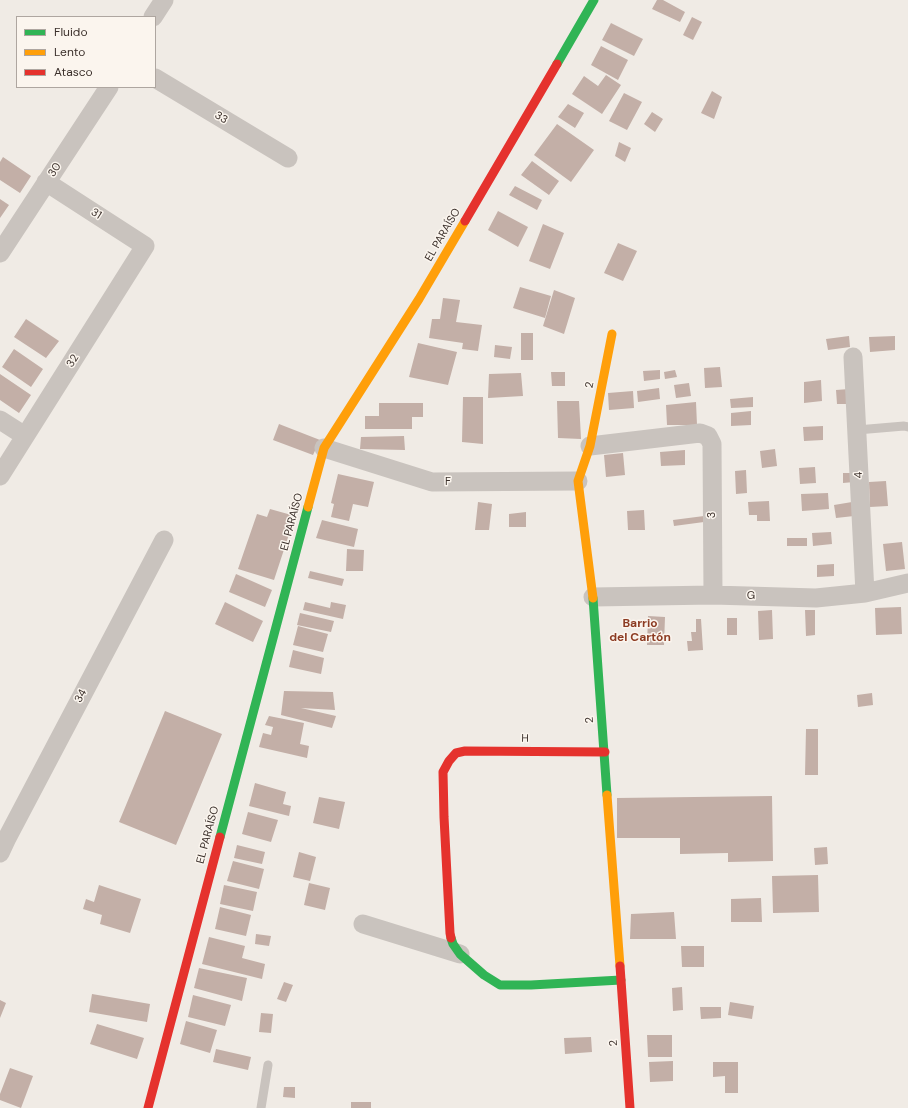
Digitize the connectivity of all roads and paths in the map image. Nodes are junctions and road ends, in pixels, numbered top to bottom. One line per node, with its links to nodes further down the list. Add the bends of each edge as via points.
1 (164, 0): 3 (street)
2 (594, 0): 17 (street, EL PARAÍSO, via 419,299)
3 (154, 16)
4 (156, 79): 6 (street, 33)
5 (108, 88): 7 (street, 30)
6 (288, 158)
7 (46, 182): 8 (street, 31); 9 (street, 30)
8 (145, 246): 15 (street, 32)
9 (0, 253)
10 (612, 334): 16 (street, 2)
11 (853, 357): 14 (street, 4)
12 (0, 420): 15 (street)
13 (908, 427): 14 (lane)
14 (857, 430): 22 (street, 4)
15 (25, 436): 18 (street, 32)
16 (590, 446): 19 (street, 2); 23 (street, 3, via 700,433 708,436 712,444)
17 (324, 448): 19 (street, F, via 432,482); 31 (street, EL PARAÍSO)
18 (0, 476)
19 (578, 481): 24 (street, 2)
20 (164, 540): 26 (street, 34)
21 (908, 583): 22 (street, G)
22 (865, 593): 23 (street, G, via 816,598)
23 (713, 596): 24 (street, G)
24 (593, 597): 25 (street, 2)
25 (605, 752): 28 (street, H, via 465,750 456,753 449,761 443,772 450,933 453,944); 29 (street, 2)
26 (2, 841)
27 (363, 924): 28 (street)
28 (460, 954): 29 (street, via 500,985)
29 (621, 980): 33 (street, 2)
30 (268, 1065): 32 (lane)
31 (148, 1108)
32 (260, 1108)
33 (630, 1108)

